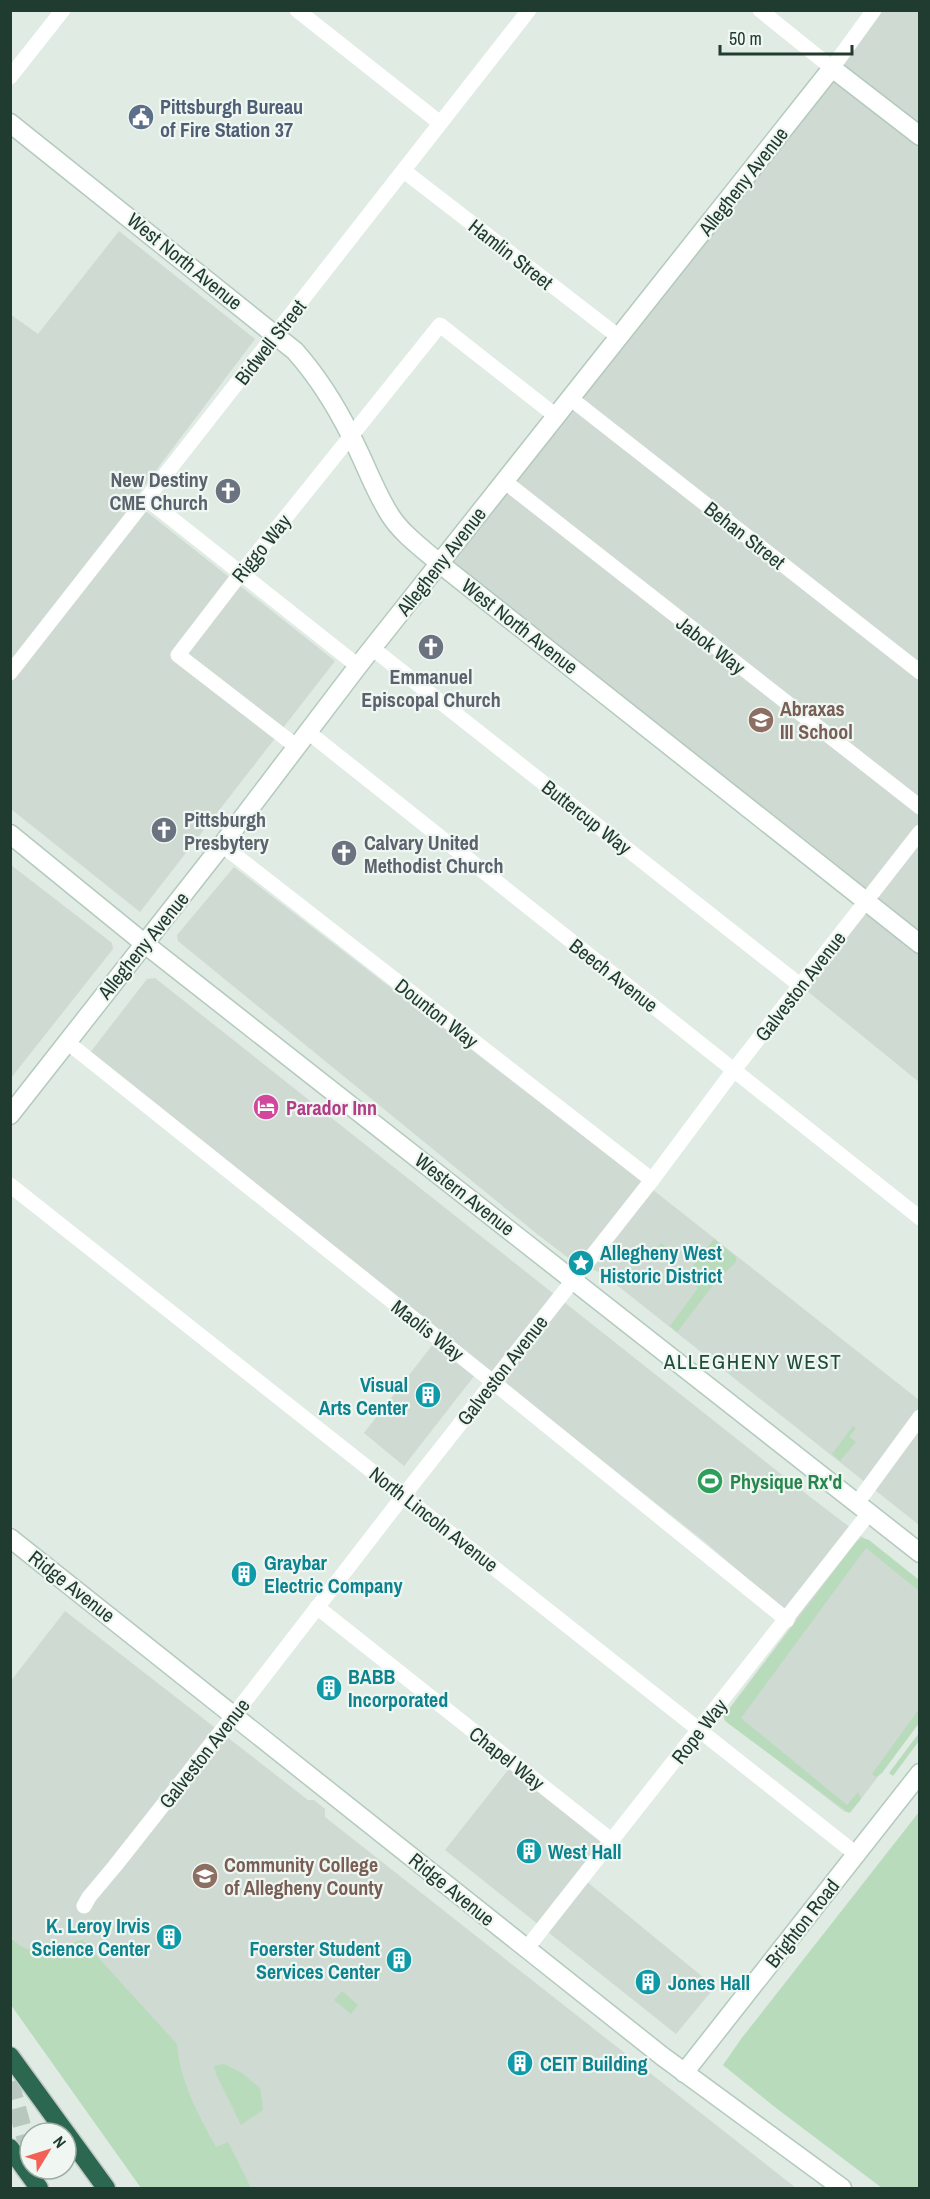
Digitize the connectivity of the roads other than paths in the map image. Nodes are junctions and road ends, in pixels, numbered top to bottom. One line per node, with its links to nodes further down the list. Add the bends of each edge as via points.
1 (63, 10): 7 (street)
2 (297, 10): 9 (street)
3 (529, 10): 9 (street, Bidwell Street)
4 (760, 10): 6 (street)
5 (874, 10): 6 (street, Allegheny Avenue)
6 (832, 68): 10 (main road); 13 (main road, Allegheny Avenue)
7 (10, 77)
8 (10, 123): 12 (main road, West North Avenue)
9 (441, 123): 11 (street, Bidwell Street)
10 (920, 136)
11 (404, 171): 12 (street, Bidwell Street); 13 (street, Hamlin Street)
12 (276, 334): 16 (main road, West North Avenue, via 316,375); 18 (street, Bidwell Street)
13 (619, 337): 14 (main road, Allegheny Avenue)
14 (570, 398): 15 (main road, Allegheny Avenue); 23 (street, Behan Street)
15 (555, 416): 16 (street, Riggo Way, via 440,325); 17 (main road, Allegheny Avenue)
16 (351, 436): 19 (main road, West North Avenue, via 391,516); 20 (street, Riggo Way)
17 (504, 481): 19 (main road, Allegheny Avenue); 27 (street, Jabok Way)
18 (147, 499): 20 (street); 24 (street, Bidwell Street)
19 (440, 563): 21 (main road, Allegheny Avenue); 31 (main road, West North Avenue)
20 (241, 573): 22 (street); 26 (street, Riggo Way, via 178,655)
21 (372, 648): 22 (main road, Allegheny Avenue); 34 (street, Buttercup Way)
22 (358, 666): 25 (main road, Allegheny Avenue)
23 (920, 672)
24 (10, 673)
25 (308, 732): 26 (main road, Allegheny Avenue); 36 (street, Beech Avenue)
26 (297, 747): 30 (main road, Allegheny Avenue)
27 (920, 807)
28 (920, 832): 31 (street, Galveston Avenue)
29 (10, 834): 32 (main road, Western Avenue)
30 (222, 845): 32 (main road, Allegheny Avenue); 38 (street, Dounton Way)
31 (866, 902): 33 (main road, West North Avenue); 34 (street, Galveston Avenue)
32 (145, 944): 35 (main road, Allegheny Avenue); 41 (main road, Western Avenue)
33 (920, 944)
34 (801, 986): 36 (street, Galveston Avenue)
35 (67, 1042): 37 (main road, Allegheny Avenue); 42 (street, Maolis Way)
36 (734, 1070): 38 (street, Galveston Avenue); 40 (street, Beech Avenue)
37 (10, 1115)
38 (652, 1180): 41 (street, Galveston Avenue)
39 (10, 1185): 44 (street, North Lincoln Avenue)
40 (920, 1218)
41 (573, 1279): 42 (street, Galveston Avenue); 45 (main road, Western Avenue)
42 (494, 1382): 44 (street, Galveston Avenue); 49 (street, Maolis Way)
43 (920, 1417): 45 (street, Rope Way)
44 (404, 1495): 48 (street, Galveston Avenue); 51 (street, North Lincoln Avenue)
45 (863, 1508): 47 (main road, Western Avenue); 49 (street, Rope Way)
46 (12, 1540): 50 (main road, Ridge Avenue)
47 (920, 1553)
48 (317, 1607): 50 (street, Galveston Avenue); 53 (street, Chapel Way)
49 (787, 1620): 51 (street, Rope Way)
50 (234, 1715): 55 (street, Galveston Avenue); 56 (main road, Ridge Avenue)
51 (700, 1730): 53 (street, Rope Way); 54 (street, North Lincoln Avenue)
52 (920, 1773): 54 (main road, Brighton Road)
53 (612, 1841): 56 (street, Rope Way)
54 (856, 1854): 58 (main road, Brighton Road)
55 (84, 1906)
56 (527, 1948): 58 (main road, Ridge Avenue)
57 (10, 2056): 61 (highway)
58 (684, 2073): 62 (main road, Ridge Avenue)
59 (10, 2148): 60 (highway)
60 (39, 2188)
61 (106, 2188)
62 (842, 2188)

